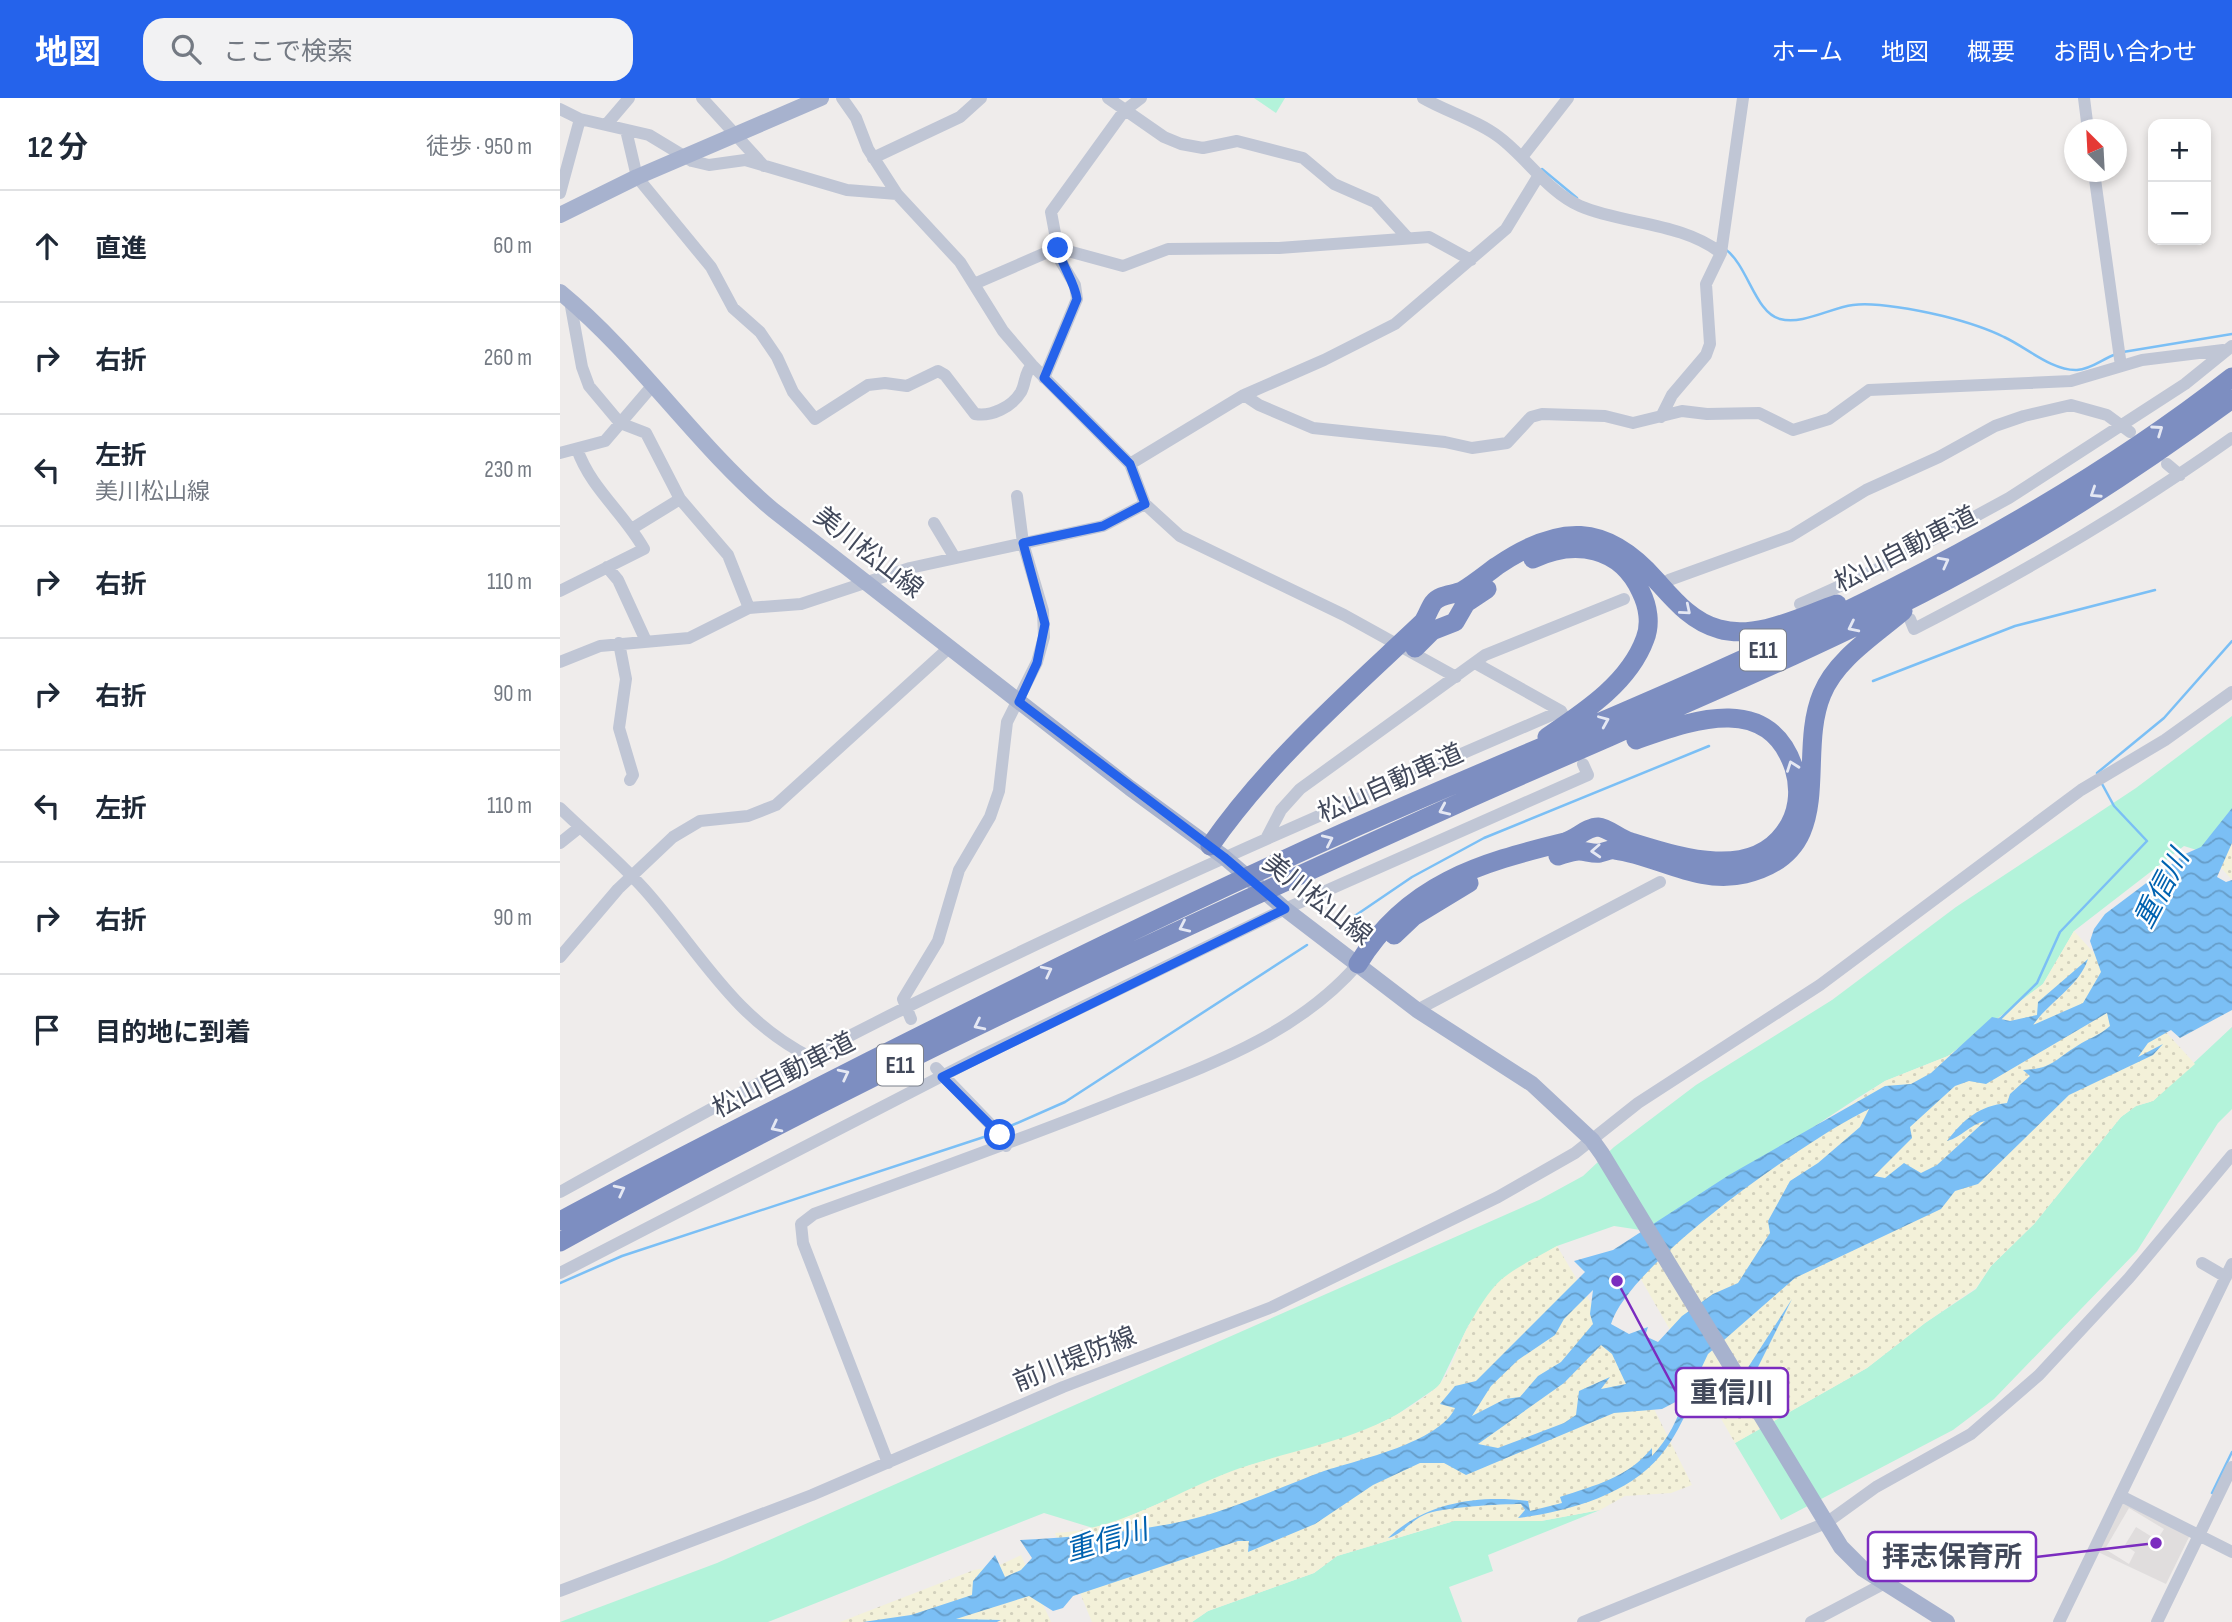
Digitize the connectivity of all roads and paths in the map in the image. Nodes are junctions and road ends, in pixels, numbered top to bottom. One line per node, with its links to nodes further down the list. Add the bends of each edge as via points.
1 (629, 98): 16 (street)
2 (702, 98): 18 (street)
3 (842, 98): 21 (street)
4 (981, 98): 21 (street, via 960,117)
5 (1108, 98): 13 (street)
6 (1141, 98): 13 (street)
7 (1423, 98): 20 (street, via 1497,135)
8 (1568, 98): 20 (street)
9 (1743, 98): 31 (street)
10 (2084, 98): 15 (street)
11 (816, 99): 18 (main road)
12 (560, 109): 14 (street)
13 (1124, 111): 29 (street, via 1164,137 1194,148 1237,141 1303,158 1334,184 1375,202); 30 (street, via 1051,212)
14 (580, 119): 16 (street); 26 (street)
15 (2087, 119)
16 (606, 125): 17 (street)
17 (626, 130): 19 (street, via 649,135); 24 (street)
18 (736, 134): 19 (main road); 22 (street)
19 (684, 156): 22 (street, via 709,165 736,160); 24 (main road)
20 (1522, 157): 23 (street)
21 (873, 158): 27 (street)
22 (764, 166): 27 (street, via 847,190)
23 (1539, 175): 31 (street, via 1578,205 1677,232); 32 (street, via 1506,229)
24 (637, 177): 28 (main road); 37 (street, via 711,267 733,308 760,332 793,392 815,419 868,385 907,386 938,371 975,414 991,415 1019,395)
25 (2095, 182): 36 (street)
26 (560, 193)
27 (897, 194): 33 (street, via 960,262)
28 (560, 215)
29 (1406, 236): 30 (street, via 1279,248 1168,250 1123,266); 32 (street, via 1429,237)
30 (1058, 248): 33 (street); 39 (street, via 1077,299)
31 (1721, 253): 43 (street, via 1706,284 1710,344 1706,355 1672,395)
32 (1471, 260): 41 (street, via 1395,324)
33 (974, 284): 37 (street, via 1003,331)
34 (565, 296): 40 (main road, 美川松山線); 44 (street, via 589,386)
35 (2228, 348): 36 (street, via 2142,360); 45 (street, via 2185,384)
36 (2119, 356): 43 (street, via 2071,381 1869,390 1829,419 1793,429 1759,413 1682,411)
37 (1032, 365): 39 (street)
38 (2232, 377): 63 (highway, 松山自動車道 / E11, one-way to 38, via 2126,453)
39 (1044, 378): 50 (street)
40 (653, 386): 44 (street); 62 (main road, 美川松山線, via 737,480)
41 (1244, 395): 43 (street, via 1313,428 1472,448 1507,443 1531,417 1542,414 1605,416 1633,423); 50 (street)
42 (2232, 399): 63 (highway, 松山自動車道 / E11, one-way to 63, via 2060,515)
43 (1661, 417)
44 (620, 423): 48 (street, via 605,441); 54 (street, via 646,433)
45 (2119, 424): 46 (street); 61 (street, via 2093,409 2071,405 2014,419 1866,490 1791,536); 66 (street, via 2009,498 1887,571)
46 (2130, 432)
47 (2232, 438): 52 (street)
48 (577, 449): 49 (street); 57 (street, via 592,482)
49 (560, 453)
50 (1130, 464): 55 (street)
51 (2167, 464): 52 (street)
52 (2180, 475): 68 (street, via 1968,601 1914,629)
53 (1017, 496): 58 (street)
54 (680, 499): 57 (street); 67 (street, via 728,555)
55 (1145, 504): 58 (street, via 1103,526); 72 (street, via 1180,536)
56 (934, 523): 59 (street)
57 (633, 528): 60 (street, via 644,549)
58 (1023, 543): 59 (street); 77 (street, via 1045,624 1037,663)
59 (955, 558): 62 (street)
60 (607, 568): 64 (street); 69 (street, via 618,580)
61 (1669, 580)
62 (868, 584): 67 (street, via 801,604); 71 (main road, 美川松山線)
63 (1918, 586): 72 (highway, one-way to 63, via 1440,597 1462,591 1517,552 1556,537 1592,536 1609,541 1646,568 1703,624 1737,632); 78 (highway, 松山自動車道 / E11, one-way to 63); 81 (highway, 松山自動車道 / E11, one-way to 81, via 1676,710); 91 (highway, one-way to 91, via 1851,654 1822,692 1813,727 1807,818 1802,833 1776,859 1746,873 1717,876 1683,871 1612,849 1569,853 1476,880 1413,917)
64 (560, 590)
65 (1624, 599): 74 (street)
66 (1800, 604)
67 (749, 608): 69 (street, via 690,638)
68 (1910, 619)
69 (646, 640): 70 (street)
70 (619, 643): 73 (street); 80 (street, via 626,679 619,728)
71 (950, 648): 77 (main road, 美川松山線); 87 (street, via 776,805 748,816 700,821 673,837)
72 (1404, 649): 75 (street); 78 (highway, via 1455,622 1466,603 1545,553 1588,548 1623,564 1635,579 1648,619 1639,653 1613,688); 86 (highway)
73 (560, 663)
74 (1475, 663): 75 (street); 84 (street, via 1562,713)
75 (1455, 677): 84 (street, via 1300,789)
76 (2232, 692): 97 (street, 前川堤防線, via 2165,740 2081,790 1820,985 1638,1102)
77 (1019, 702): 86 (main road, 美川松山線); 93 (street, via 1007,722 999,791 990,817 959,870 938,942 903,999)
78 (1511, 761): 100 (highway, 松山自動車道 / E11, one-way to 78, via 1098,946)
79 (1583, 764): 89 (street, via 1588,775)
80 (631, 780)
81 (1480, 794): 91 (highway, one-way to 81, via 1376,936 1405,906 1434,886 1491,861 1574,839 1593,827 1605,828 1629,842 1691,857 1736,861 1781,838 1796,809 1798,792 1791,759 1773,733 1756,724 1718,717 1671,728); 101 (highway, 松山自動車道 / E11, one-way to 101, via 1077,977)
82 (560, 808): 83 (street)
83 (580, 827): 85 (street); 87 (street)
84 (1266, 837): 86 (street)
85 (560, 843)
86 (1217, 852): 89 (main road, 美川松山線); 93 (street)
87 (631, 876): 90 (street); 94 (street, via 742,1010 785,1044)
88 (1660, 882): 92 (street)
89 (1285, 909): 91 (main road, 美川松山線); 95 (street)
90 (560, 957)
91 (1358, 964): 92 (main road, 美川松山線); 96 (street, via 1317,1005 1256,1043)
92 (1417, 1010): 97 (main road, 美川松山線, via 1532,1084)
93 (908, 1013): 94 (street)
94 (810, 1057): 99 (street)
95 (939, 1072): 96 (street); 104 (street)
96 (999, 1135): 106 (street, via 814,1214 801,1224 803,1244)
97 (1597, 1147): 106 (street, 前川堤防線, via 1272,1307 1063,1387); 109 (main road, 美川松山線)
98 (2232, 1155): 109 (street, via 2129,1278 2017,1397 1971,1434)
99 (560, 1192)
100 (560, 1222)
101 (560, 1242)
102 (2202, 1263): 105 (street)
103 (2232, 1264): 105 (street)
104 (560, 1273)
105 (2226, 1277): 108 (street)
106 (888, 1463): 113 (street, 前川堤防線)
107 (2232, 1466): 110 (street)
108 (2121, 1496): 110 (street); 117 (street)
109 (1823, 1518): 112 (main road, 美川松山線, via 1841,1547); 114 (street)
110 (2199, 1536): 111 (street); 118 (street)
111 (2232, 1552)
112 (1885, 1583): 115 (street); 116 (main road, 美川松山線)
113 (560, 1591)
114 (1583, 1622)
115 (1811, 1622)
116 (1947, 1622)
117 (2059, 1622)
118 (2157, 1622)

